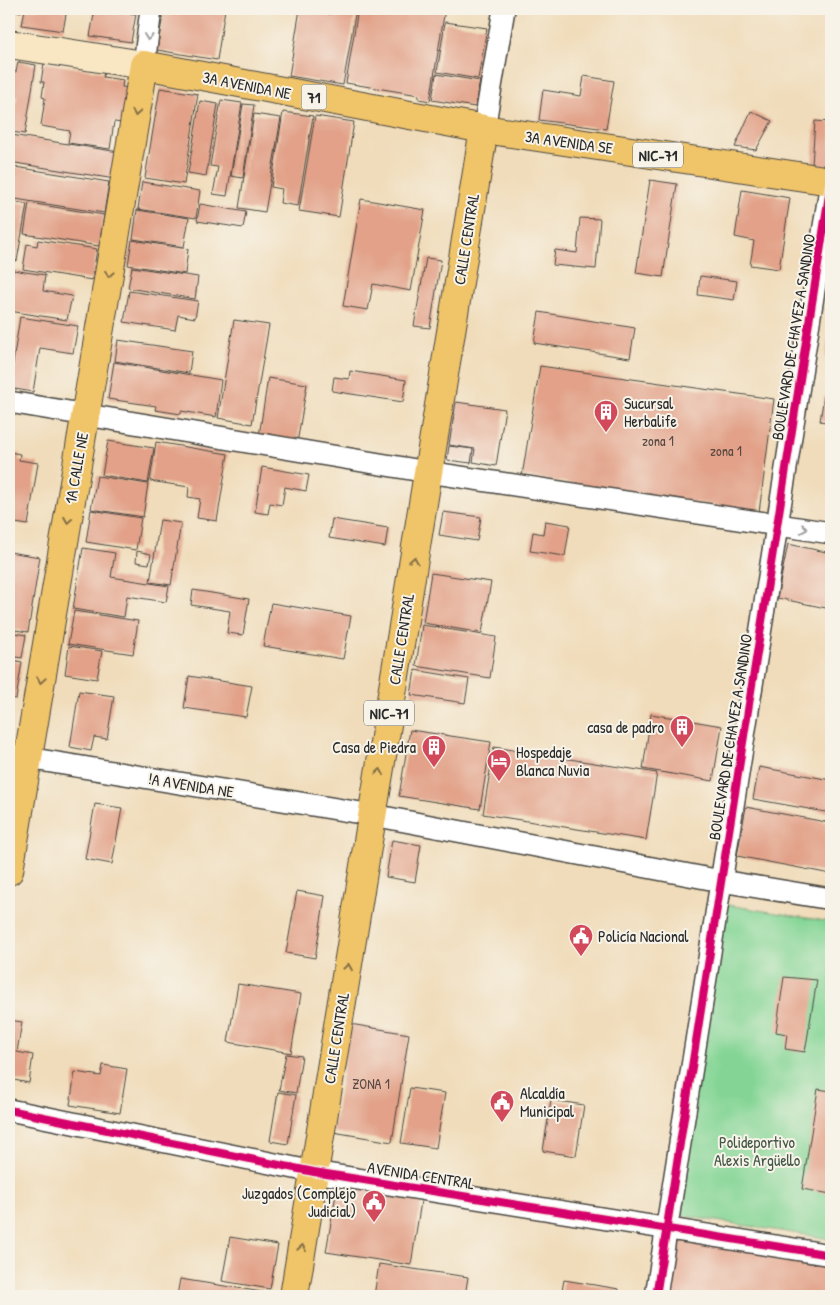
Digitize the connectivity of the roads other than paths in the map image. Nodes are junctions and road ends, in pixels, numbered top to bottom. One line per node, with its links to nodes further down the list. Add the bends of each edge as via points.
1 (151, 9): 4 (street, one-way to 4)
2 (504, 9): 5 (street)
3 (9, 44): 4 (street, 3A AVENIDA NE)
4 (144, 65): 5 (highway, 3A AVENIDA NE / 71); 8 (highway, 1A CALLE NE, one-way to 8)
5 (484, 129): 6 (highway, 3A AVENIDA SE / NIC-71); 9 (highway, CALLE CENTRAL / NIC-71)
6 (831, 181): 10 (street, BOULEVARD DE CHAVEZ A SANDINO)
7 (9, 402): 8 (street)
8 (85, 415): 9 (street); 12 (highway, 1A CALLE NE, one-way to 12)
9 (428, 472): 10 (street); 13 (highway, CALLE CENTRAL / NIC-71, one-way to 9)
10 (777, 524): 11 (street, one-way to 11); 15 (street, BOULEVARD DE CHAVEZ A SANDINO)
11 (831, 534)
12 (18, 756): 13 (street, !A AVENIDA NE); 14 (highway, 1A CALLE NE)
13 (373, 815): 15 (street, !A AVENIDA NE); 18 (highway, CALLE CENTRAL / NIC-71, one-way to 13)
14 (9, 871)
15 (721, 881): 16 (street, !A AVENIDA NE); 19 (street, BOULEVARD DE CHAVEZ A SANDINO)
16 (831, 899)
17 (9, 1110): 18 (street, AVENIDA CENTRAL)
18 (314, 1172): 19 (street, AVENIDA CENTRAL); 21 (highway, CALLE CENTRAL / NIC-71, one-way to 18)
19 (666, 1228): 20 (street, AVENIDA CENTRAL); 22 (street, BOULEVARD DE CHAVEZ A SANDINO)
20 (831, 1256)
21 (294, 1296)
22 (656, 1296)

